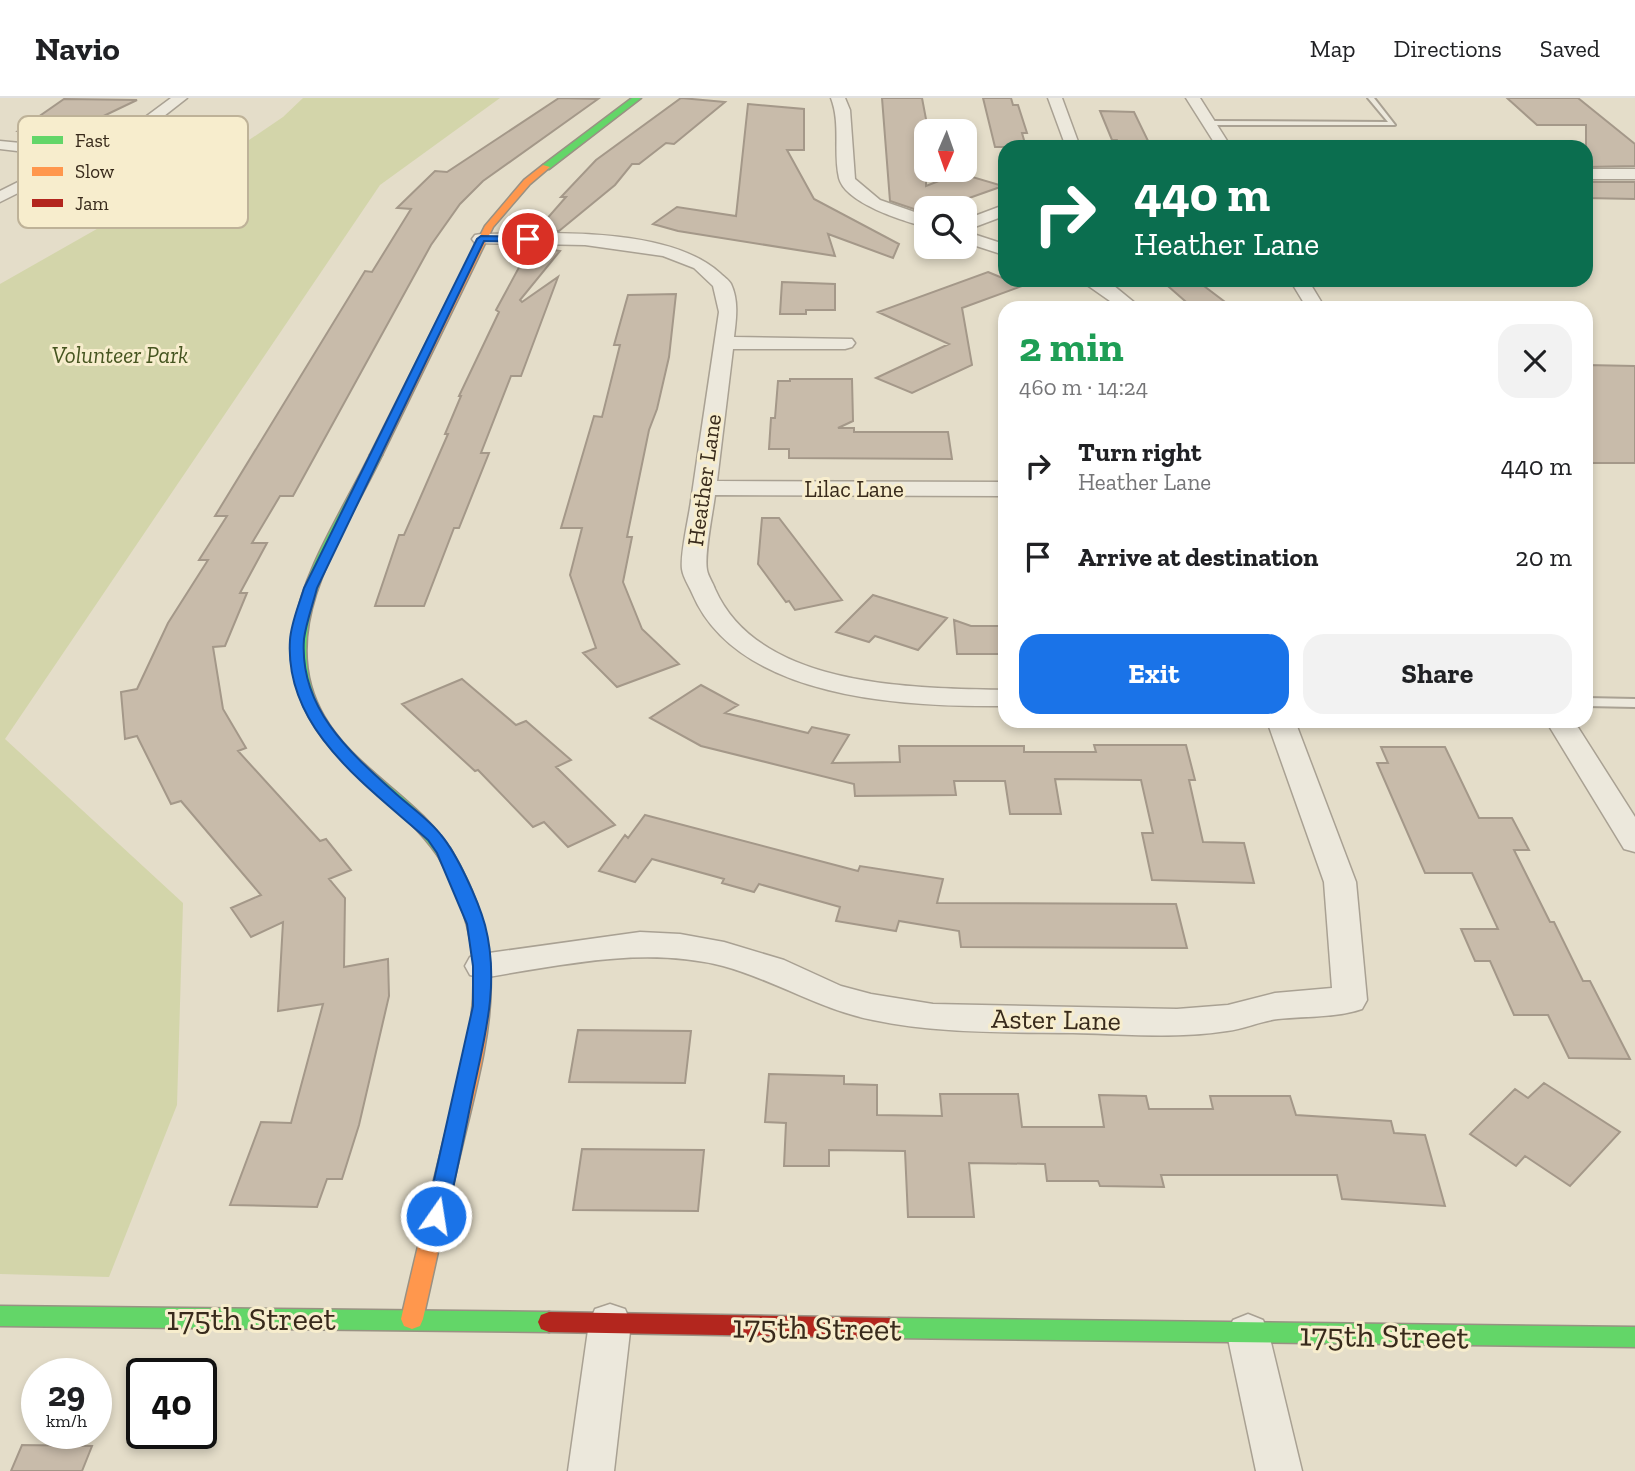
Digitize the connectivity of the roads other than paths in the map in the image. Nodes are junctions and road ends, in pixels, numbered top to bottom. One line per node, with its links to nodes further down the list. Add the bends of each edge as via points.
1 (180, 98): 8 (street)
2 (637, 98): 22 (street, via 527,181)
3 (838, 98): 20 (street, via 843,110 847,180 874,203)
4 (1055, 98): 11 (street)
5 (1194, 98): 9 (street)
6 (1371, 98): 10 (lane)
7 (1379, 98): 10 (lane, via 1397,119)
8 (156, 116)
9 (1208, 122): 10 (lane); 12 (street)
10 (1393, 124)
11 (1070, 140)
12 (1220, 140)
13 (0, 145): 14 (street)
14 (18, 147)
15 (1593, 174): 16 (street)
16 (1635, 174)
17 (18, 188): 18 (street)
18 (0, 197)
19 (998, 212): 21 (street)
20 (914, 218)
21 (977, 221)
22 (481, 239): 27 (street, Heather Lane, via 614,242 688,259 713,273 727,291); 37 (street, via 310,588 297,638 303,694 328,736 353,764 422,823 445,852 476,924)
23 (977, 241): 24 (street)
24 (998, 248)
25 (1103, 287): 26 (street)
26 (1123, 301)
27 (723, 343): 28 (street); 29 (street, Heather Lane)
28 (845, 343)
29 (704, 488): 30 (street, Lilac Lane); 31 (street, Heather Lane, via 694,557 697,583 716,618 750,647 817,678 864,690)
30 (998, 489)
31 (998, 698)
32 (1593, 702): 33 (lane)
33 (1635, 703)
34 (1284, 728): 37 (street, Aster Lane, via 1340,882 1350,1000 1275,1006 1228,1018 1177,1022 933,1017 845,1000 772,969 680,946 640,944)
35 (1564, 728): 36 (street)
36 (1635, 842)
37 (482, 966): 39 (street, via 482,1006 475,1045)
38 (0, 1316): 39 (street, 175th Street)
39 (412, 1319): 40 (street, 175th Street)
40 (610, 1323): 41 (street, 175th Street); 43 (street)
41 (1248, 1334): 42 (street, 175th Street); 44 (street)
42 (1635, 1337)
43 (591, 1471)
44 (1279, 1471)

